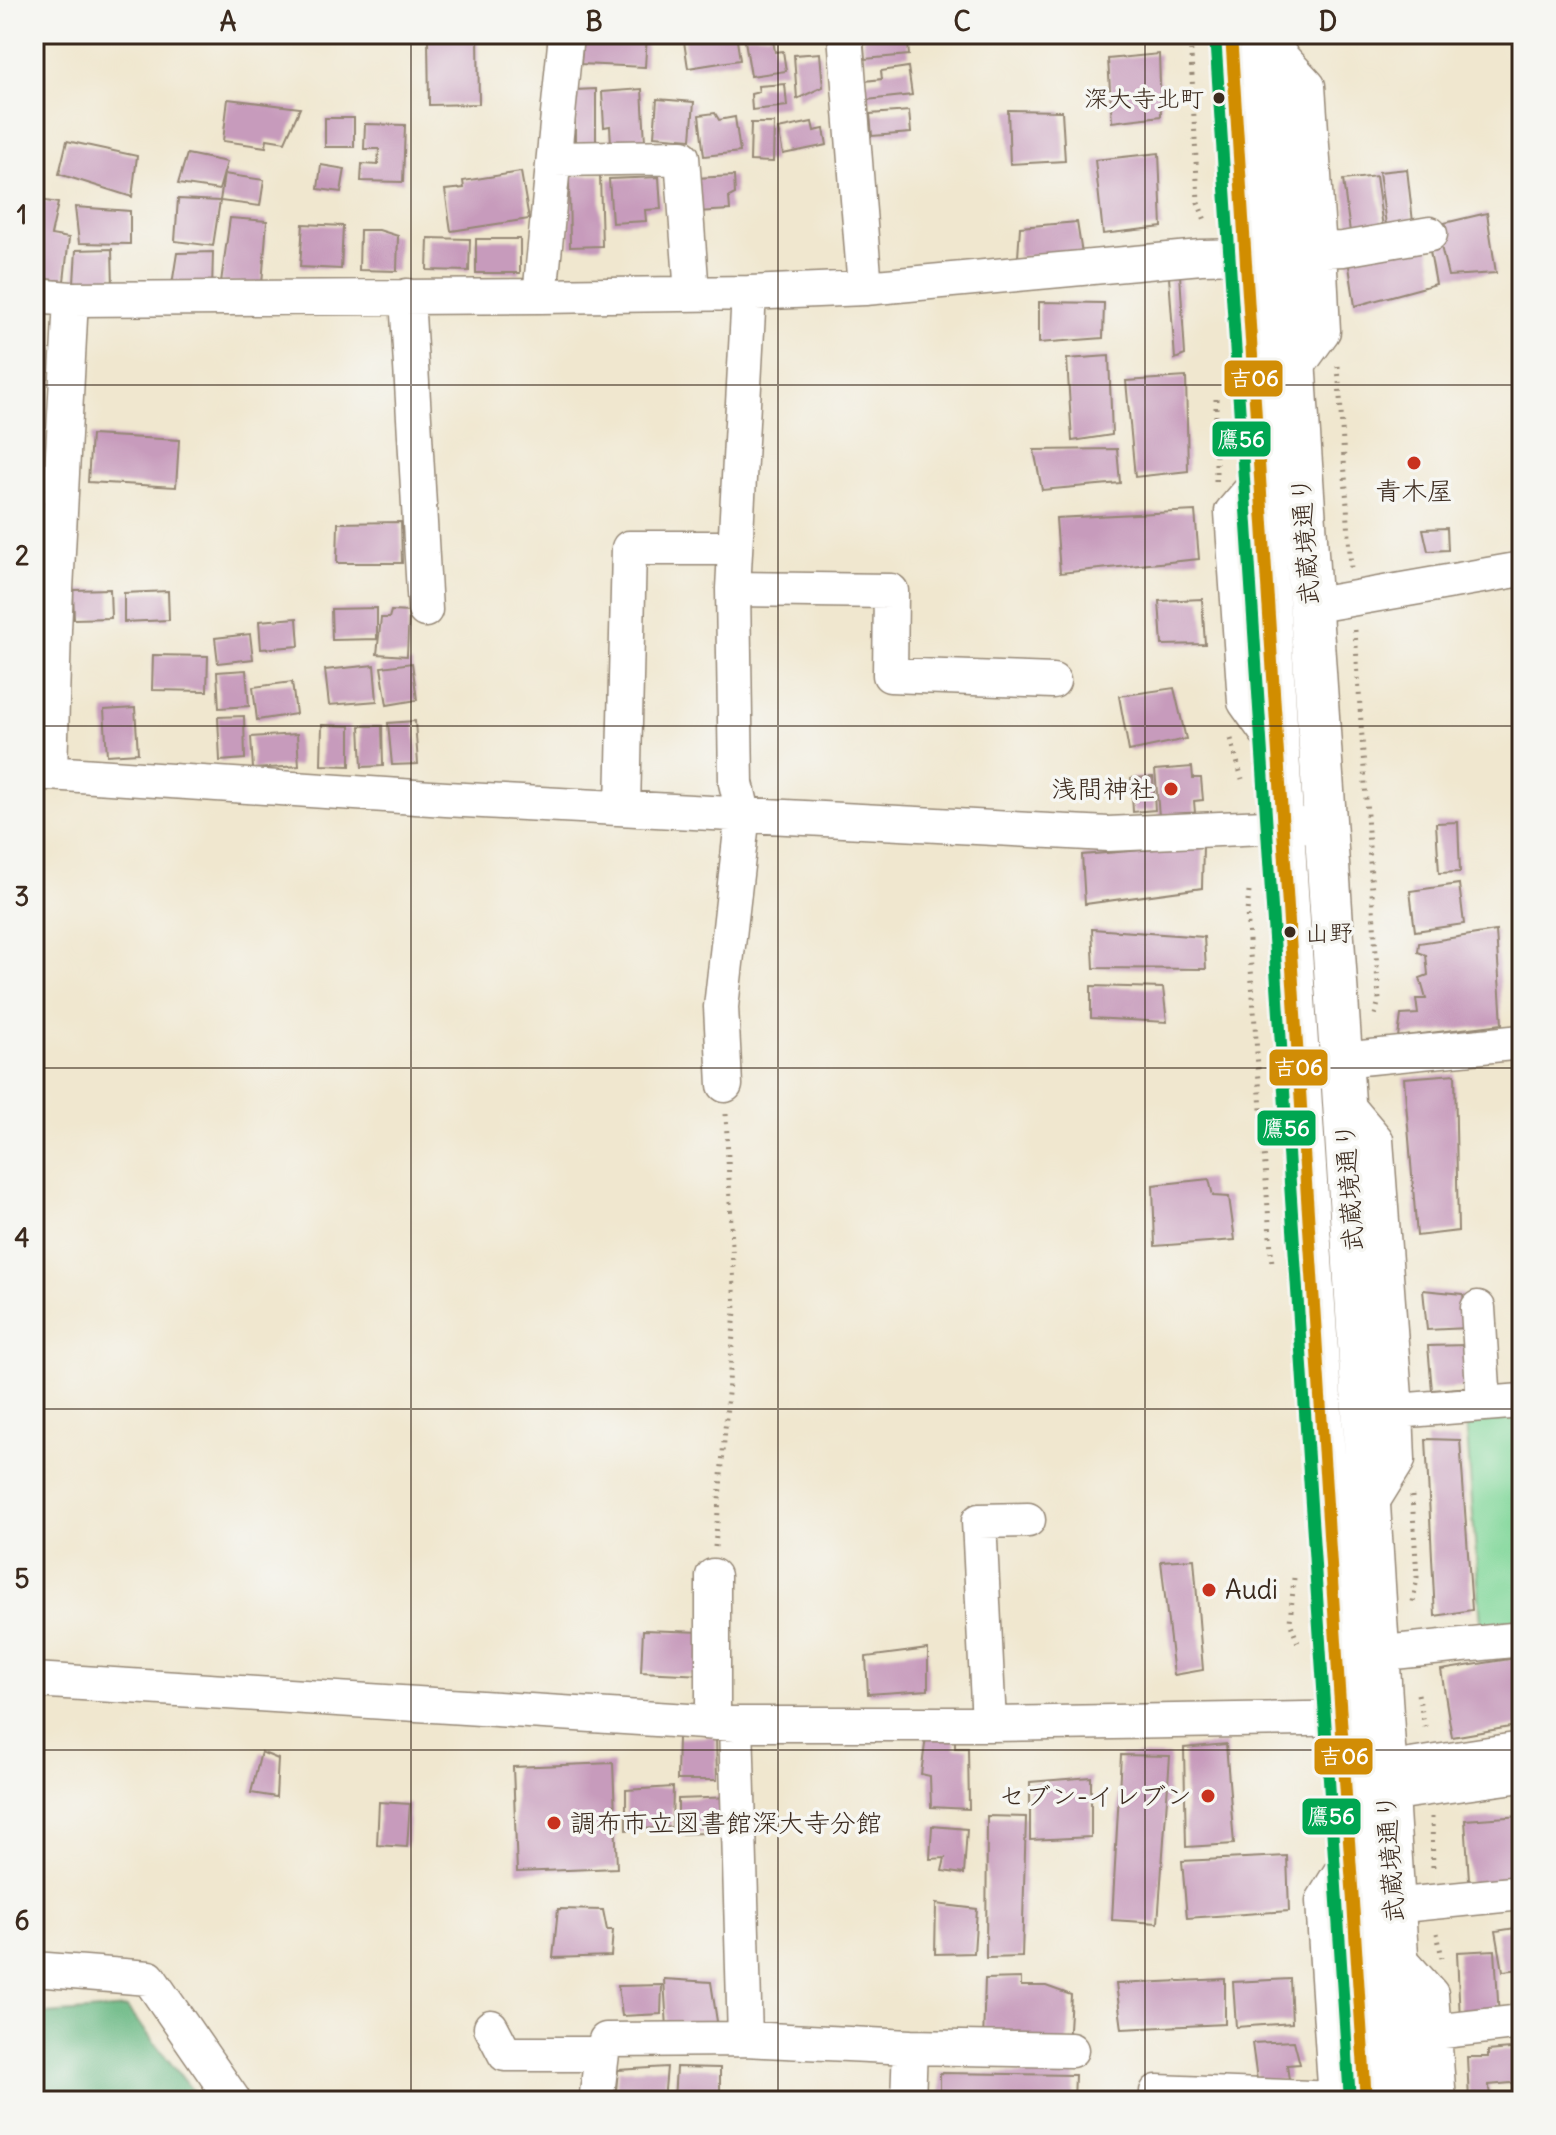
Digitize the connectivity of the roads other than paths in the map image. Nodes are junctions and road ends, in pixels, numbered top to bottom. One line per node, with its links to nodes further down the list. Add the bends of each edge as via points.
1 (566, 34): 5 (street)
2 (845, 34): 9 (street)
3 (1231, 34): 8 (main road, 武蔵境通り)
4 (1273, 41): 7 (street, via 1308,86); 16 (main road, 武蔵境通り)
5 (554, 159): 11 (street, via 682,157); 14 (street)
6 (1430, 234): 7 (street)
7 (1319, 250): 16 (street, via 1323,331)
8 (1230, 256): 9 (street); 27 (main road, 武蔵境通り, via 1261,478)
9 (865, 288): 10 (street)
10 (749, 293): 11 (street); 17 (street)
11 (692, 294): 14 (street)
12 (34, 296): 15 (street)
13 (407, 296): 14 (street); 15 (street); 21 (street)
14 (540, 296)
15 (71, 299): 22 (street)
16 (1294, 371): 20 (main road, 武蔵境通り)
17 (735, 548): 19 (street); 25 (street, via 629,548)
18 (1522, 569): 20 (street)
19 (733, 589): 23 (street, via 891,591 890,675); 26 (street, via 736,783)
20 (1310, 606): 27 (main road, 武蔵境通り)
21 (425, 610)
22 (44, 628): 24 (street)
23 (1053, 681)
24 (42, 773): 25 (street)
25 (623, 808): 26 (street)
26 (743, 813): 27 (street, via 1108,834); 30 (street, via 721,1007)
27 (1286, 827): 29 (main road, 武蔵境通り); 40 (main road, 武蔵境通り)
28 (1522, 1042): 29 (street)
29 (1341, 1060): 31 (main road, 武蔵境通り)
30 (725, 1085)
31 (1344, 1102): 35 (street, via 1376,1140); 36 (main road, 武蔵境通り)
32 (1478, 1308): 34 (street)
33 (1522, 1401): 34 (street)
34 (1484, 1404): 35 (street)
35 (1396, 1411): 36 (street, via 1398,1460)
36 (1369, 1507): 40 (main road, 武蔵境通り)
37 (1028, 1520): 45 (street, via 979,1521)
38 (713, 1576): 44 (street)
39 (1522, 1639): 40 (street)
40 (1338, 1652): 42 (main road, 武蔵境通り); 43 (main road, 武蔵境通り)
41 (34, 1680): 44 (street)
42 (1382, 1717): 43 (street); 48 (main road, 武蔵境通り)
43 (1341, 1719): 45 (street); 61 (main road, 武蔵境通り, via 1350,1857)
44 (724, 1724): 45 (street); 56 (street)
45 (989, 1724)
46 (1522, 1749): 48 (street)
47 (1522, 1775): 48 (street)
48 (1385, 1782): 50 (main road, 武蔵境通り)
49 (1522, 1893): 50 (street)
50 (1392, 1906): 51 (main road, 武蔵境通り)
51 (1396, 1955): 55 (street, via 1431,1994); 65 (main road, 武蔵境通り)
52 (34, 1969): 62 (street, via 149,1978)
53 (1522, 2022): 55 (street)
54 (491, 2027): 59 (street, via 505,2054)
55 (1434, 2032): 66 (street)
56 (745, 2039): 57 (street); 59 (street, via 606,2040)
57 (910, 2047): 58 (street); 64 (street)
58 (1071, 2050)
59 (602, 2054): 63 (street)
60 (1157, 2092): 61 (street)
61 (1346, 2100)
62 (234, 2101)
63 (596, 2101)
64 (908, 2101)
65 (1406, 2101)
66 (1439, 2101)

